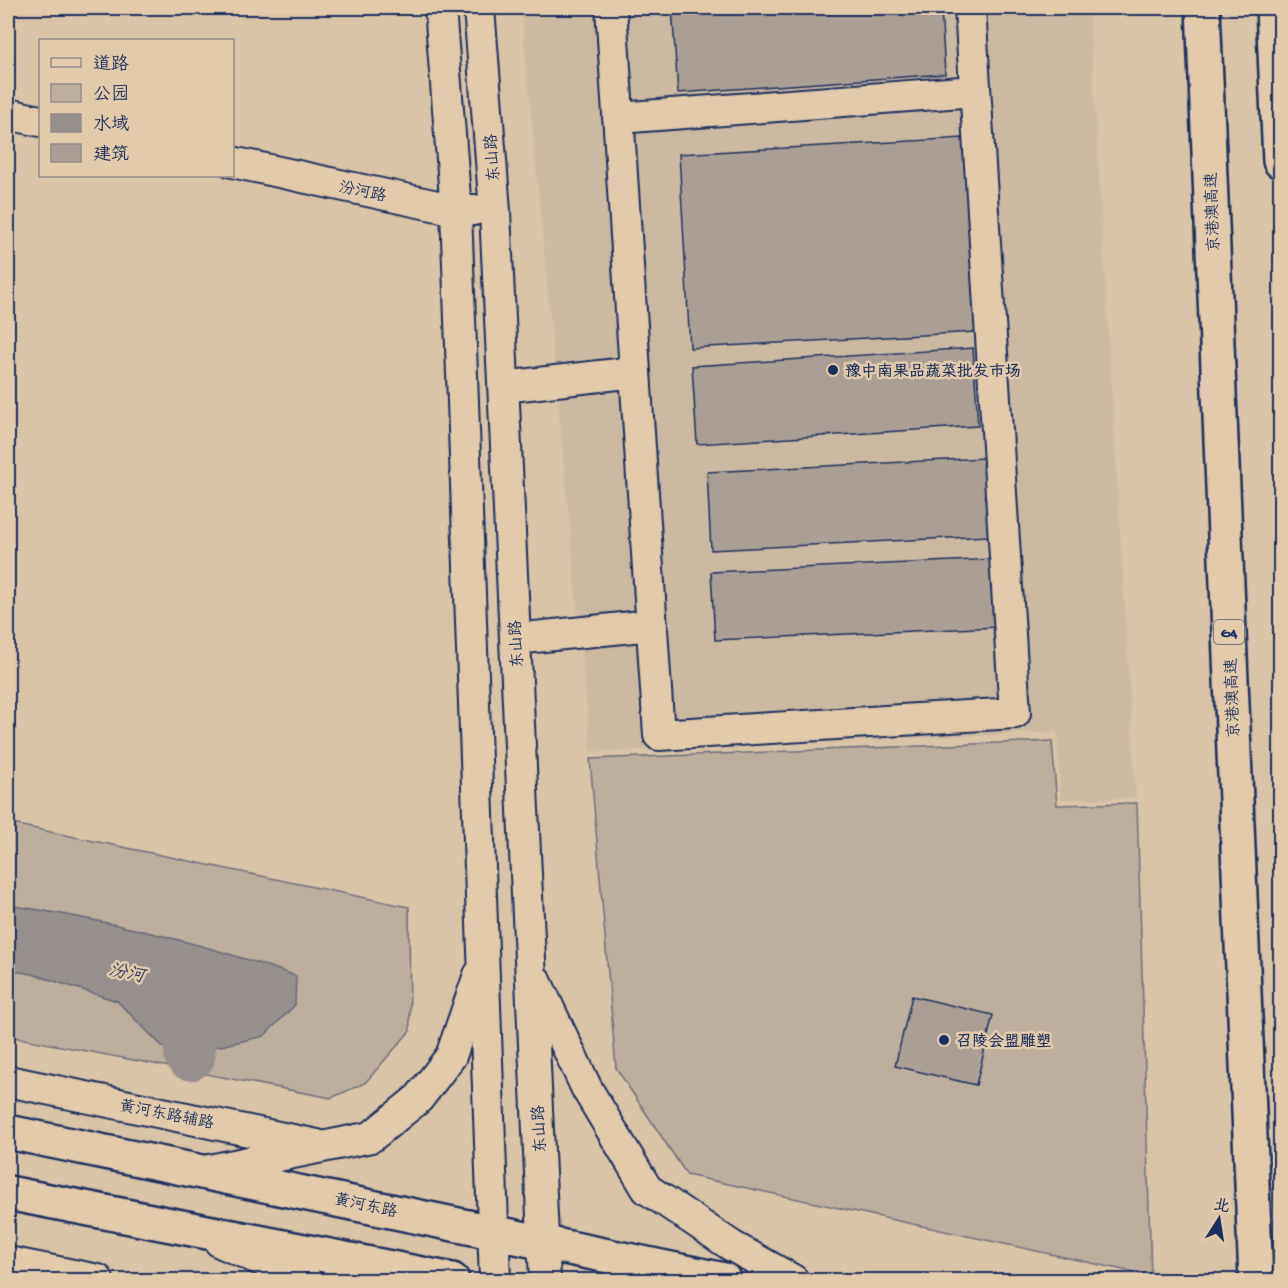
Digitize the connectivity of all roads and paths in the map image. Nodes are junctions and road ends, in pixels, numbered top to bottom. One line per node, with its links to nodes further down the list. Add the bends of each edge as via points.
1 (440, 8): 13 (street)
2 (479, 8): 14 (street, 东山路)
3 (611, 8): 9 (street)
4 (970, 8): 7 (street)
5 (1203, 8): 30 (main road, 京港澳高速 / G4)
6 (1273, 8): 11 (main road)
7 (975, 91): 9 (street); 17 (street, via 1015,713 659,735)
8 (8, 114): 10 (street)
9 (618, 118): 15 (street)
10 (39, 121)
11 (1281, 161)
12 (234, 162): 13 (street, 汾河路)
13 (456, 210): 14 (street, 汾河路); 19 (street)
14 (495, 211): 16 (street, 东山路)
15 (635, 372): 16 (street); 17 (street)
16 (503, 387): 18 (street, 东山路)
17 (652, 625): 18 (street)
18 (515, 639): 20 (street, 东山路)
19 (484, 961): 23 (street, via 451,1056 419,1098 371,1137); 27 (street)
20 (531, 969): 28 (street, 东山路); 37 (street, via 586,1089 647,1189)
21 (8, 1081): 23 (street, 黄河东路辅路)
22 (8, 1132): 24 (main road, 黄河东路)
23 (325, 1147): 24 (street)
24 (205, 1171): 27 (main road, 黄河东路)
25 (8, 1193): 26 (main road)
26 (193, 1230): 32 (street); 33 (main road)
27 (495, 1232): 28 (main road, 黄河东路); 34 (street)
28 (543, 1242): 35 (street, 东山路); 36 (main road, 黄河东路)
29 (8, 1262): 31 (street)
30 (1256, 1269)
31 (98, 1281)
32 (306, 1281)
33 (452, 1281)
34 (495, 1281)
35 (545, 1281)
36 (724, 1281)
37 (793, 1281)

